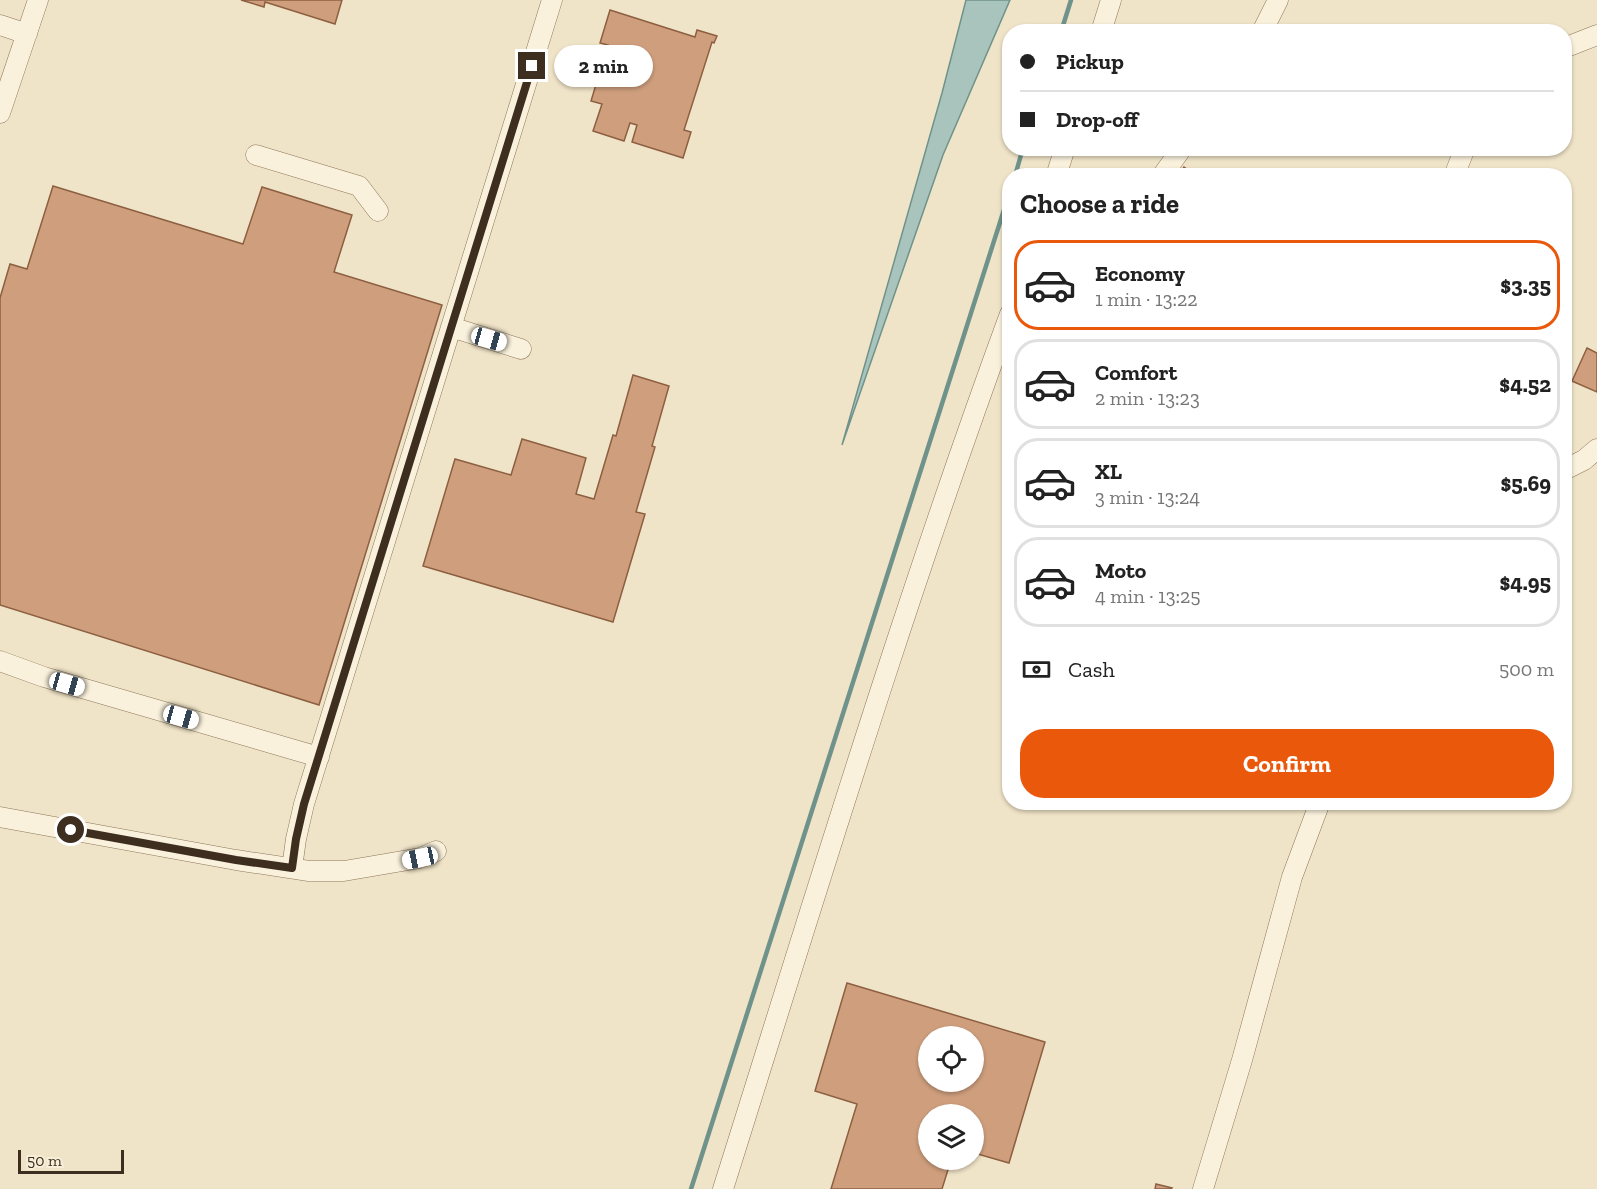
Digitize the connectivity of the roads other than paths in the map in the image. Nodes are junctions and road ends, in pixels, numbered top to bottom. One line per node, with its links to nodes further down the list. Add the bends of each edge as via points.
1 (38, 0): 8 (street)
2 (552, 0): 14 (street)
3 (1111, 0): 5 (street)
4 (1278, 0): 6 (street)
5 (1104, 24)
6 (1266, 24)
7 (0, 25): 8 (street)
8 (27, 34): 11 (street)
9 (1597, 34): 10 (street)
10 (1572, 45)
11 (0, 113)
12 (256, 155): 13 (street, via 359,186)
13 (378, 211)
14 (451, 327): 15 (street); 20 (street)
15 (521, 349)
16 (1002, 358): 25 (street, via 819,882)
17 (1597, 449): 18 (street)
18 (1572, 466)
19 (0, 661): 20 (street)
20 (319, 757): 24 (street, via 301,817)
21 (1317, 810): 26 (street, via 1292,877)
22 (0, 817): 24 (street)
23 (436, 852): 24 (street, via 335,872)
24 (292, 868)
25 (723, 1189)
26 (1203, 1189)

